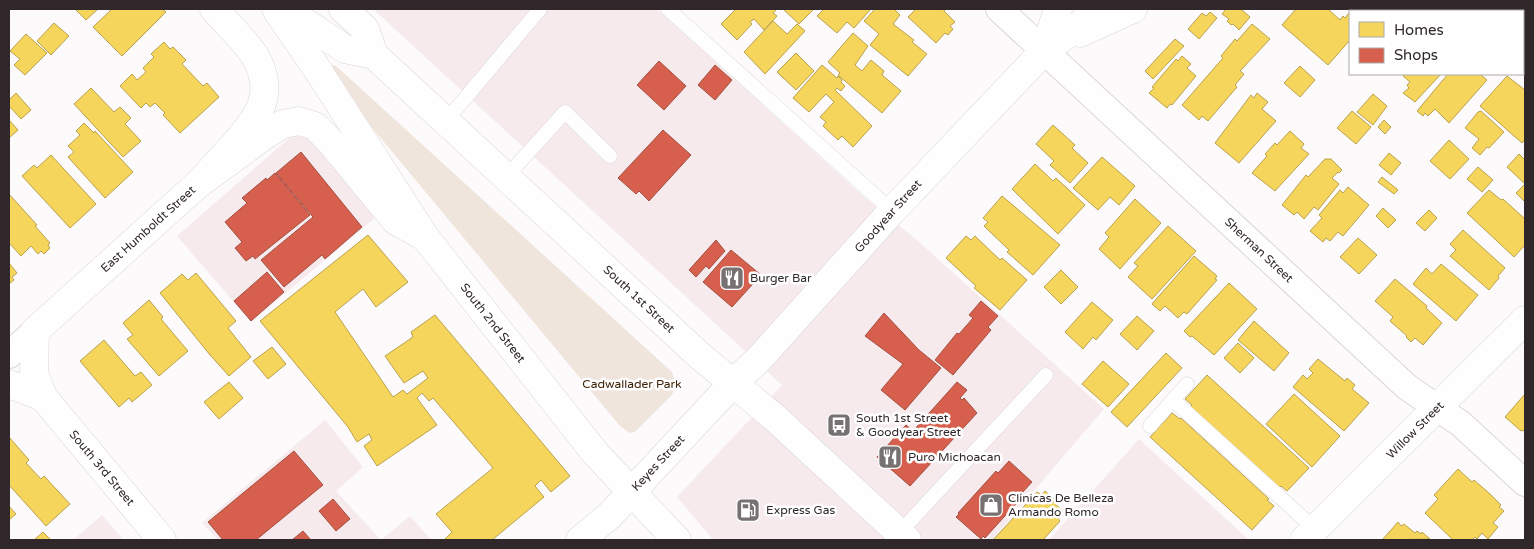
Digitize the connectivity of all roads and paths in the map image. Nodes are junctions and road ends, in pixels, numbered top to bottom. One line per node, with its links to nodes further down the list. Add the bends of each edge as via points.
1 (214, 9): 17 (main road, via 256,56 265,80 265,93 251,125)
2 (276, 9): 19 (main road)
3 (285, 9): 12 (main road, via 345,49)
4 (343, 9): 12 (main road, South 1st Street, via 365,29)
5 (540, 9): 14 (lane)
6 (668, 9): 18 (lane)
7 (999, 9): 11 (street, Sherman Street)
8 (1058, 9): 11 (main road, Goodyear Street)
9 (1096, 9): 11 (main road, Goodyear Street, via 1083,23)
10 (1133, 9): 11 (main road)
11 (1045, 50): 18 (main road, Goodyear Street); 29 (street, Sherman Street, via 1407,387)
12 (374, 55): 14 (main road, South 1st Street)
13 (299, 121): 17 (main road, East Humboldt Street, via 283,124 268,133); 19 (main road, South 2nd Street, via 314,126 329,140 396,221)
14 (446, 121): 16 (main road, South 1st Street)
15 (610, 156): 16 (lane, via 565,112)
16 (506, 177): 24 (main road, South 1st Street)
17 (197, 185): 21 (main road, East Humboldt Street)
18 (892, 211): 24 (main road, Goodyear Street, via 760,358)
19 (425, 237): 32 (main road, South 2nd Street, via 596,454)
20 (1525, 320): 29 (main road, Willow Street)
21 (35, 331): 22 (street, East Humboldt Street); 27 (main road, via 34,373)
22 (9, 355)
23 (1046, 375): 34 (lane)
24 (733, 383): 32 (main road, Keyes Street); 34 (main road, South 1st Street)
25 (9, 384): 27 (main road)
26 (1187, 384): 28 (lane)
27 (43, 397): 35 (main road, South 3rd Street)
28 (1173, 400): 30 (lane); 33 (lane)
29 (1438, 408): 31 (street, Sherman Street, via 1461,424); 33 (main road, Willow Street)
30 (1150, 426)
31 (1525, 483)
32 (631, 492): 36 (main road, Keyes Street); 37 (main road, South 2nd Street)
33 (1310, 534)
34 (903, 537)
35 (162, 540)
36 (580, 540)
37 (677, 540)

